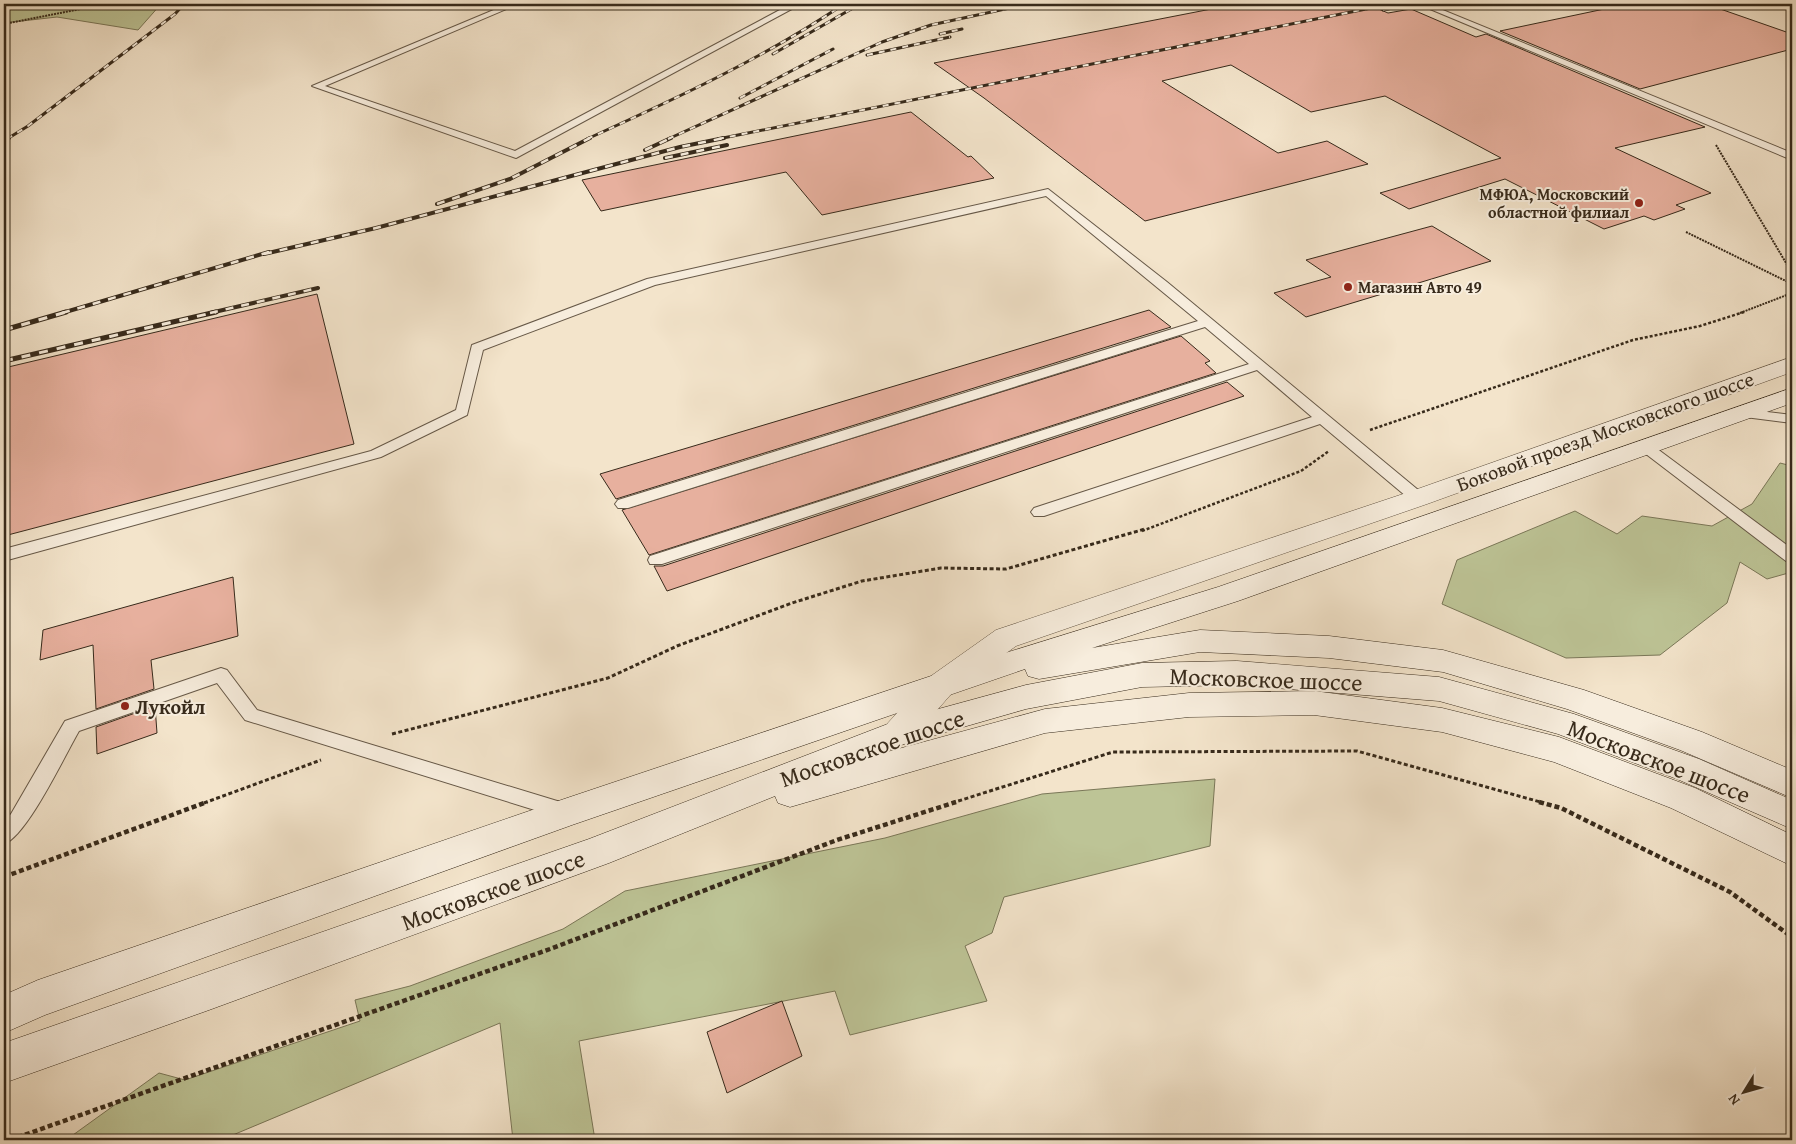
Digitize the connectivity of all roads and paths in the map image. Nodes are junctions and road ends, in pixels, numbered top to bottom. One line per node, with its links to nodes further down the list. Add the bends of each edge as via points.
1 (106, 4): 5 (path)
2 (514, 4): 3 (lane, via 316,86 516,155)
3 (798, 4)
4 (1422, 4): 6 (lane)
5 (4, 24)
6 (1723, 129): 7 (lane); 9 (path, via 1709,133)
7 (1792, 157)
8 (1686, 232): 10 (path)
9 (1792, 273)
10 (1792, 284)
11 (1792, 293): 19 (path, via 1700,326 1633,340 1544,368)
12 (1208, 322): 14 (lane); 22 (lane); 24 (lane, via 1048,192 651,282 476,348 462,412 376,454)
13 (1792, 364): 21 (main road, Боковой проезд Московского шоссе)
14 (1260, 365): 17 (lane); 26 (lane)
15 (1792, 395): 16 (main road)
16 (1742, 413): 18 (lane); 20 (main road)
17 (1324, 418): 19 (lane); 23 (lane)
18 (1792, 419)
19 (1347, 438): 21 (lane); 29 (path, via 1301,471 1142,531 1006,569 941,568 862,581 677,646 608,678 398,732)
20 (1647, 448): 25 (lane); 27 (main road, via 1228,594)
21 (1418, 498): 27 (main road, Боковой проезд Московского шоссе, via 1006,638)
22 (623, 504)
23 (1039, 512)
24 (4, 555)
25 (1792, 557)
26 (656, 560)
27 (942, 684): 28 (main road); 30 (main road, via 1200,641 1329,646 1443,661 1574,699 1691,741); 31 (main road, Московское шоссе)
28 (898, 733): 32 (main road, Московское шоссе, via 1026,697 1142,675 1237,673 1439,689 1563,722 1688,769); 35 (main road, Московское шоссе)
29 (356, 747): 31 (lane); 33 (lane, via 251,715 221,675 72,726 18,820); 36 (path)
30 (1792, 784)
31 (567, 812): 38 (main road, Московское шоссе, via 38,999)
32 (1792, 815)
33 (4, 835)
34 (1792, 851): 35 (main road, via 1683,798 1559,750 1442,720 1314,703 1188,705 1045,720)
35 (597, 852): 39 (main road, Московское шоссе)
36 (4, 877)
37 (1792, 937): 40 (path, via 1730,892 1561,808 1357,751 1112,752 837,840 550,949)
38 (4, 1014)
39 (4, 1063)
40 (10, 1140)

